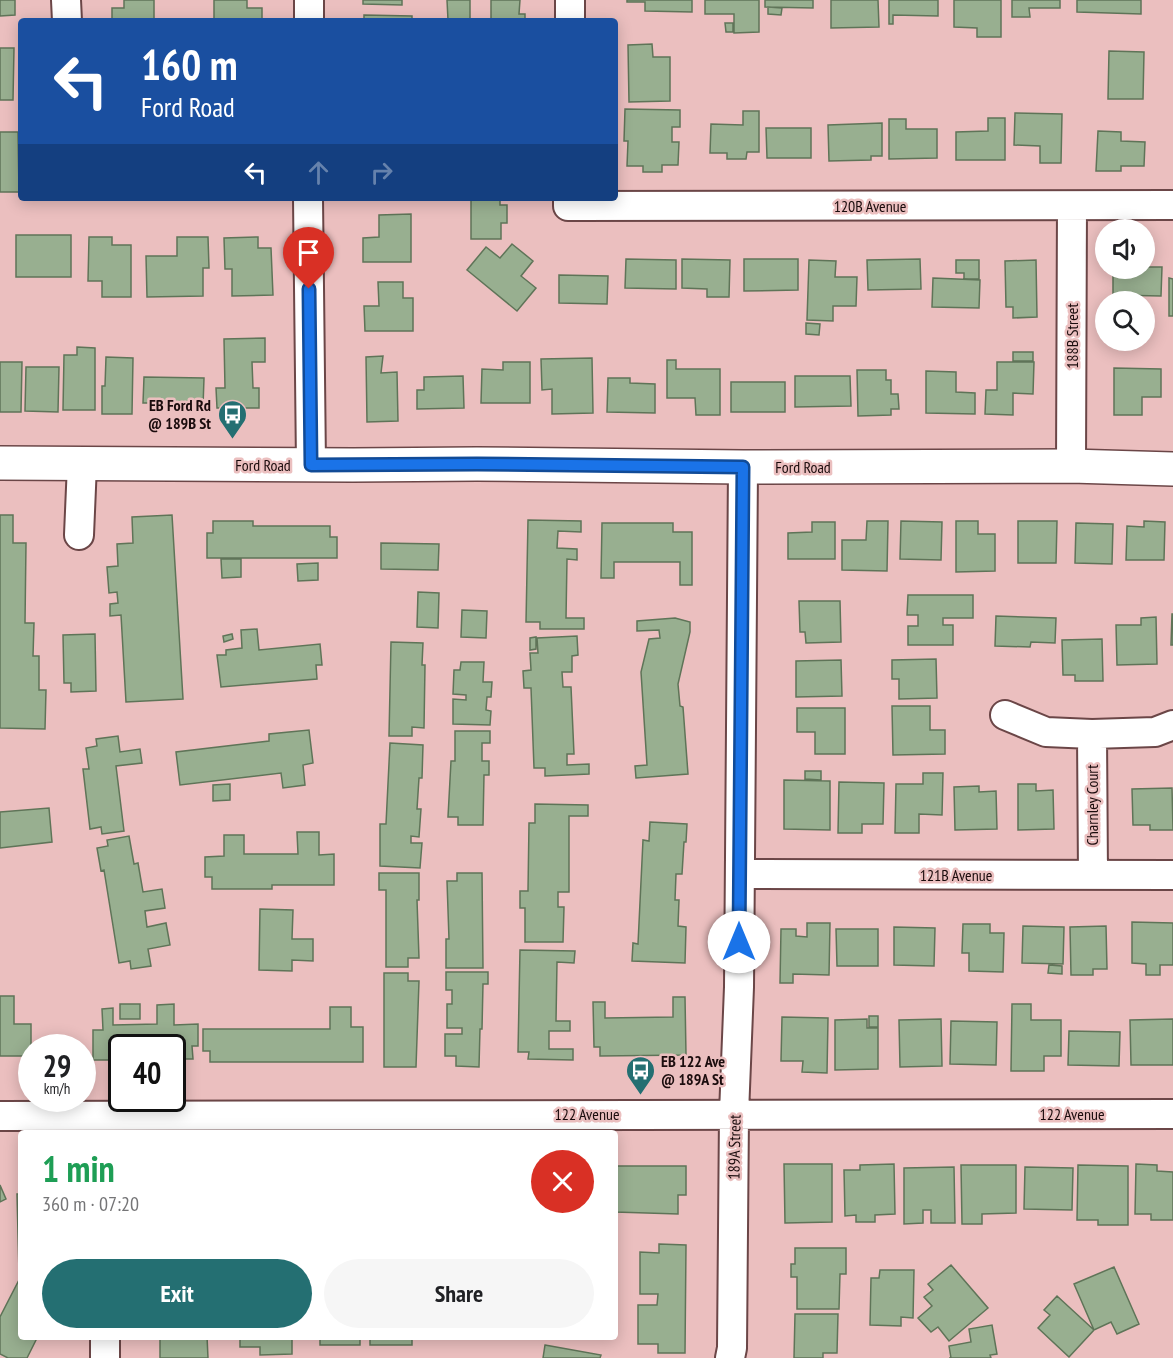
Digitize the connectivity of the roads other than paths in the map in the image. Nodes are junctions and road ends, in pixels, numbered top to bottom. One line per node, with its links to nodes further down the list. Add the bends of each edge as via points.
1 (66, 0): 4 (street)
2 (309, 0): 5 (street)
3 (570, 0): 6 (street)
4 (67, 18)
5 (309, 18)
6 (570, 18)
7 (308, 201): 13 (street)
8 (568, 202): 9 (street, 120B Avenue)
9 (1072, 206): 10 (street, 120B Avenue); 14 (street, 188B Street)
10 (1173, 206)
11 (0, 463): 12 (main road, Ford Road)
12 (82, 464): 13 (main road, Ford Road); 17 (street)
13 (311, 465): 15 (main road, Ford Road)
14 (1071, 466): 15 (main road, Ford Road); 16 (main road, Ford Road)
15 (743, 467): 21 (street, 189A Street)
16 (1173, 469)
17 (79, 535)
18 (1005, 715): 20 (street, via 1046,732)
19 (1173, 725): 20 (street, via 1155,732)
20 (1092, 734): 22 (street, Charnley Court)
21 (740, 874): 22 (street, 121B Avenue); 24 (street, 189A Street)
22 (1093, 875): 23 (street, 121B Avenue)
23 (1173, 875)
24 (734, 1114): 25 (street, 122 Avenue); 27 (street, 122 Avenue); 30 (street, 189A Street)
25 (1173, 1114)
26 (0, 1116): 27 (street, 122 Avenue)
27 (107, 1124)
28 (105, 1340): 29 (street)
29 (105, 1358)
30 (730, 1358)

